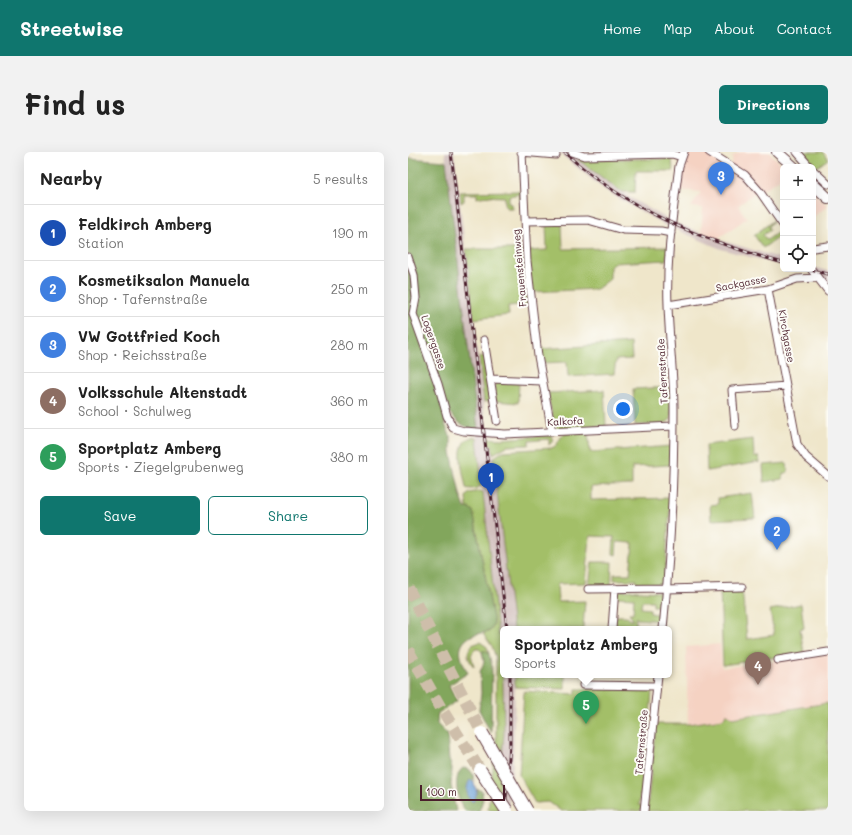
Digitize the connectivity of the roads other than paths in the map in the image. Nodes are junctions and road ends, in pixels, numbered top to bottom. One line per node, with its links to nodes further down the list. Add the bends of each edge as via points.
1 (521, 152): 8 (street); 15 (street, Frauensteinweg)
2 (709, 152): 16 (street, via 745,175)
3 (777, 152): 9 (main road)
4 (797, 152): 10 (street)
5 (573, 153): 6 (street, via 584,156)
6 (617, 154): 7 (street)
7 (683, 154): 17 (street, Tafernstraße, via 679,166)
8 (556, 155)
9 (791, 164)
10 (807, 164)
11 (816, 173): 12 (street)
12 (828, 184)
13 (816, 187): 14 (main road)
14 (828, 198)
15 (525, 221): 17 (street, via 588,220 623,230); 28 (street, Frauensteinweg, via 526,261)
16 (780, 221)
17 (672, 233): 25 (street, Tafernstraße)
18 (828, 246): 19 (street)
19 (816, 248)
20 (408, 257): 33 (street, Logergasse, via 414,275 416,298 413,314 447,416)
21 (813, 272): 22 (street)
22 (816, 278): 23 (street, Sackgasse, via 797,279); 24 (street)
23 (768, 289): 25 (street, Sackgasse); 29 (street, Kirchgasse)
24 (828, 291)
25 (668, 305): 31 (street, Tafernstraße)
26 (484, 340): 27 (street)
27 (491, 379): 28 (street); 30 (street)
28 (542, 381): 34 (street, Frauensteinweg)
29 (786, 386): 32 (street, via 732,390); 35 (street, Kirchgasse, via 797,446)
30 (497, 421)
31 (674, 426): 34 (street, Kalkofa); 39 (street, Tafernstraße, via 674,498)
32 (735, 426)
33 (457, 430): 34 (street, Kalkofa, via 505,434)
34 (552, 432)
35 (828, 476)
36 (742, 587): 39 (street)
37 (615, 588): 38 (street); 39 (street); 40 (street)
38 (588, 589)
39 (667, 589): 41 (street, Tafernstraße)
40 (612, 626)
41 (663, 626)
42 (828, 652): 43 (street)
43 (778, 660)
44 (658, 678): 46 (street, Tafernstraße)
45 (583, 685): 46 (street)
46 (657, 686): 51 (street, Tafernstraße)
47 (482, 733): 50 (highway, bridge)
48 (480, 770): 49 (highway, bridge)
49 (507, 811)
50 (527, 811)
51 (644, 811)

